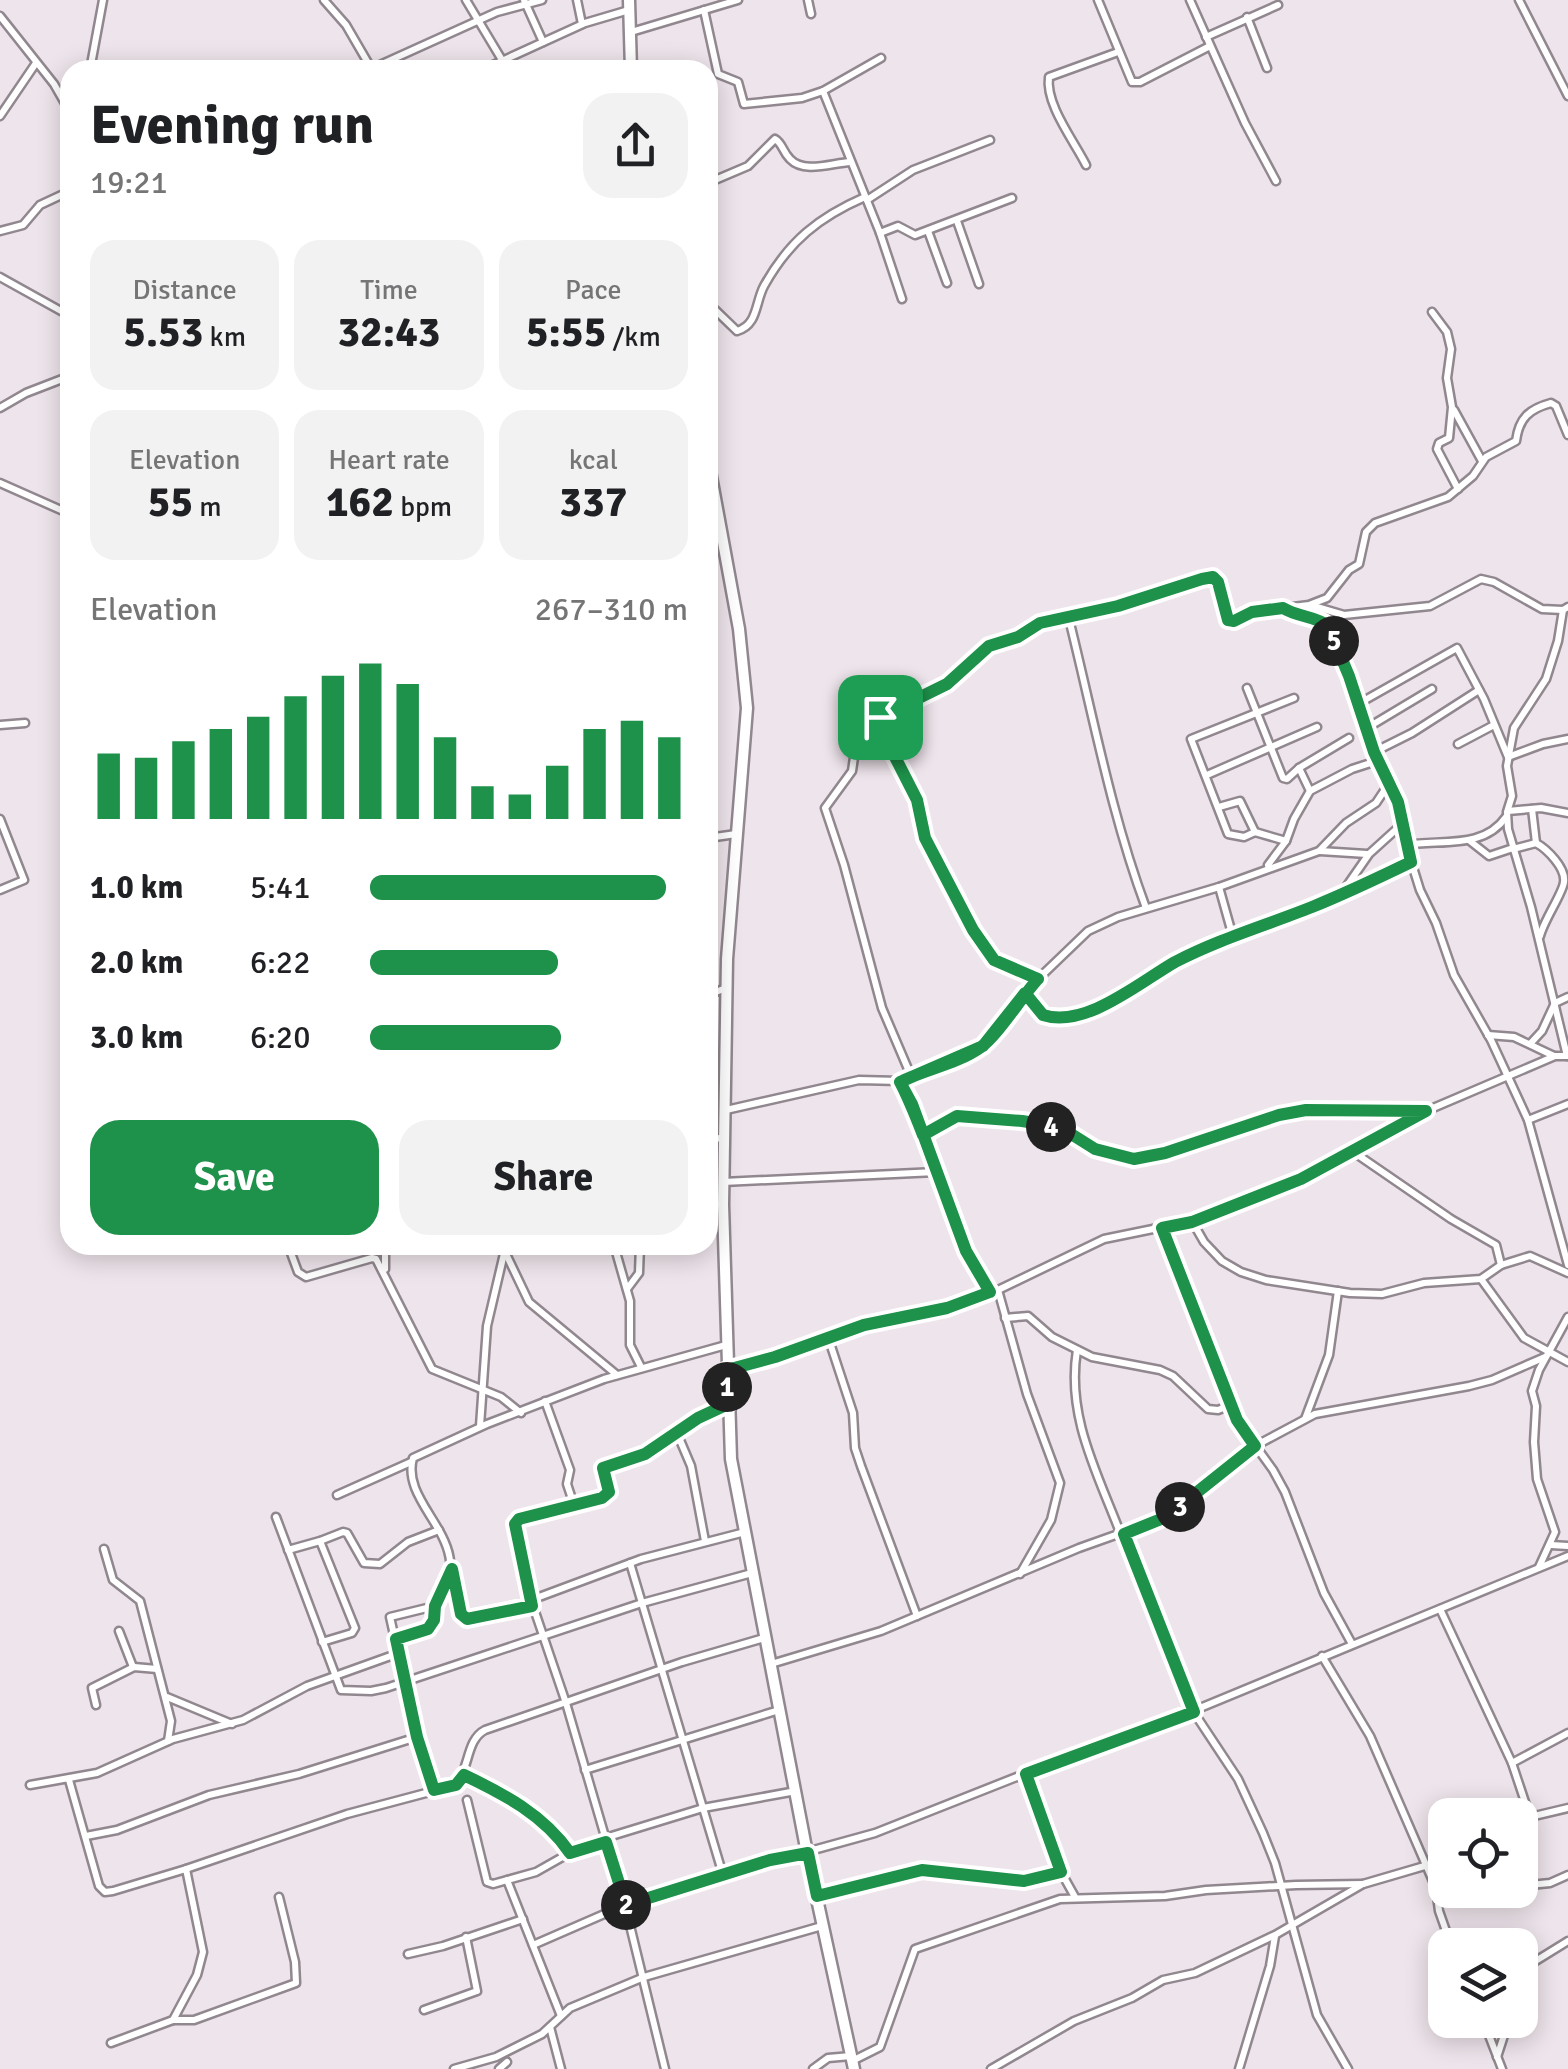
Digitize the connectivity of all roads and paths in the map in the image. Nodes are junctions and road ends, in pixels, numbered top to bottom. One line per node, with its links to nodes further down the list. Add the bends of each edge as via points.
1 (103, 0): 27 (street)
2 (324, 0): 28 (street)
3 (466, 0): 19 (street)
4 (542, 0): 11 (street)
5 (577, 0): 20 (street)
6 (738, 0): 13 (street)
7 (808, 0): 16 (street)
8 (1098, 0): 25 (street)
9 (1190, 0): 22 (street)
10 (1519, 0): 37 (street)
11 (525, 3): 19 (street); 23 (street)
12 (630, 3): 20 (street); 21 (main road)
13 (713, 4): 15 (street)
14 (1278, 6): 18 (street)
15 (704, 10): 21 (street); 32 (street)
16 (812, 14)
17 (0, 16): 33 (street)
18 (1246, 17): 22 (street); 34 (street)
19 (478, 20): 29 (street); 30 (street)
20 (582, 24): 23 (street)
21 (630, 32): 31 (main road)
22 (1206, 37): 24 (street)
23 (543, 42): 30 (street)
24 (1210, 46): 25 (street, via 1136,82); 44 (street)
25 (1118, 52): 42 (street, via 1049,77 1047,84)
26 (881, 58): 36 (street)
27 (92, 60)
28 (367, 60)
29 (391, 60)
30 (502, 60)
31 (631, 60)
32 (715, 60)
33 (36, 63): 38 (street); 39 (street)
34 (1267, 68)
35 (718, 74): 36 (street, via 738,82 744,104)
36 (824, 92): 41 (street)
37 (1568, 96)
38 (60, 98)
39 (0, 116)
40 (990, 140): 46 (street, via 913,170)
41 (850, 162): 43 (street, via 803,167 775,139 748,166); 46 (street)
42 (1086, 164)
43 (718, 179)
44 (1276, 180)
45 (60, 196): 49 (street, via 40,205 23,225)
46 (866, 198): 51 (street); 58 (street, via 829,213 804,235 763,288 746,328 737,331)
47 (1012, 198): 48 (street)
48 (958, 221): 50 (street); 54 (street)
49 (0, 231)
50 (928, 231): 51 (street, via 910,236 898,226); 53 (street)
51 (880, 233): 55 (street)
52 (0, 277): 56 (street)
53 (947, 283)
54 (979, 284)
55 (902, 298)
56 (60, 310)
57 (1432, 312): 60 (street, via 1450,341)
58 (718, 313)
59 (60, 380): 61 (street)
60 (1452, 406): 63 (street); 65 (street, via 1449,438 1437,449)
61 (0, 408)
62 (1568, 435): 63 (street, via 1556,406 1536,407 1523,416 1516,441)
63 (1482, 462): 65 (street)
64 (0, 483): 66 (street)
65 (1458, 489): 68 (street, via 1375,523 1366,532 1359,564 1327,598)
66 (60, 510)
67 (718, 515): 103 (main road, via 747,708)
68 (1309, 605): 69 (street); 70 (street, via 1344,616 1430,606 1481,580 1542,608)
69 (1283, 608): 71 (street, via 1228,620 1213,577); 76 (street, via 1328,626)
70 (1565, 608): 89 (street, via 1546,679 1514,728)
71 (1070, 618): 78 (street, via 1040,623 989,646 947,684); 119 (street, via 1116,821)
72 (1248, 688): 77 (street)
73 (1432, 689): 83 (street)
74 (1479, 690): 76 (street, via 1456,648); 81 (street); 88 (street)
75 (1294, 698): 77 (street)
76 (1358, 704): 83 (street)
77 (1258, 714): 87 (street); 92 (street, via 1192,740)
78 (880, 717): 122 (street, via 917,800 925,838 973,930 994,960); 132 (street, via 858,730 852,771 825,808 882,1008)
79 (25, 722): 80 (street)
80 (0, 725)
81 (1494, 725): 86 (street); 89 (street)
82 (1317, 727): 87 (street)
83 (1367, 728): 88 (street)
84 (1349, 738): 91 (street)
85 (1568, 739): 89 (street)
86 (1458, 744)
87 (1270, 747): 91 (street, via 1283,778); 92 (street)
88 (1374, 752): 90 (street)
89 (1508, 757): 97 (street)
90 (1380, 760): 93 (street); 94 (street)
91 (1299, 768): 94 (street)
92 (1207, 774): 95 (street)
93 (1390, 782): 100 (street); 112 (street)
94 (1310, 791): 107 (street)
95 (1220, 807): 102 (street, via 1240,801); 102 (street, via 1231,836)
96 (1527, 809): 97 (street); 98 (street); 108 (street)
97 (1507, 813): 101 (street)
98 (1568, 814)
99 (0, 819): 117 (street, via 24,880)
100 (1402, 824): 109 (street); 113 (street)
101 (1505, 826): 105 (street); 111 (street)
102 (1255, 832): 107 (street)
103 (738, 834): 104 (street); 123 (main road)
104 (718, 837)
105 (1482, 838): 106 (street); 110 (street)
106 (1470, 840): 109 (street); 110 (street)
107 (1286, 842): 115 (street)
108 (1536, 843): 111 (street); 121 (street, via 1565,881)
109 (1406, 846): 114 (street)
110 (1477, 847): 111 (street, via 1489,856)
111 (1513, 848): 121 (street)
112 (1319, 851): 113 (street); 115 (street)
113 (1369, 854): 118 (street)
114 (1411, 862): 118 (street); 128 (street, via 1454,974)
115 (1266, 868): 116 (street)
116 (1219, 887): 119 (street); 120 (street)
117 (0, 890)
118 (1343, 891): 120 (street)
119 (1146, 908): 122 (street, via 1088,931)
120 (1233, 937): 125 (street, via 1070,1018 1043,1015)
121 (1539, 940): 127 (street)
122 (1038, 979): 125 (street)
123 (727, 988): 124 (street); 136 (main road)
124 (718, 991)
125 (1025, 993): 132 (street, via 983,1046)
126 (1568, 997): 127 (street)
127 (1555, 1003): 129 (street); 131 (street)
128 (1488, 1035): 129 (street); 133 (street)
129 (1530, 1044): 130 (street)
130 (1555, 1056): 131 (street); 133 (street)
131 (1568, 1056)
132 (910, 1076): 134 (street)
133 (1505, 1076): 137 (street); 138 (street)
134 (900, 1082): 136 (street, via 860,1080); 139 (street)
135 (1568, 1104): 138 (street)
136 (726, 1110): 140 (main road)
137 (1426, 1111): 139 (street, via 1306,1110 1134,1159 1095,1149 1060,1127 1022,1121 957,1116); 142 (street)
138 (1528, 1120): 153 (street)
139 (923, 1135): 143 (street)
140 (726, 1137): 141 (street); 144 (main road)
141 (718, 1139)
142 (1351, 1150): 145 (street, via 1301,1179); 152 (street, via 1496,1245)
143 (936, 1172): 144 (street); 158 (street, via 966,1251)
144 (724, 1182): 163 (main road)
145 (1192, 1222): 146 (street); 159 (street, via 1230,1267)
146 (1162, 1228): 158 (street, via 1104,1239); 173 (street)
147 (292, 1255): 155 (street, via 306,1277 372,1258)
148 (385, 1255): 155 (street)
149 (506, 1255): 169 (street, via 529,1302); 170 (street, via 487,1326)
150 (617, 1255): 157 (street)
151 (640, 1255): 157 (street, via 639,1273)
152 (1500, 1265): 154 (street, via 1531,1256); 156 (street)
153 (1568, 1265)
154 (1568, 1273)
155 (385, 1275): 170 (street, via 432,1369)
156 (1482, 1278): 159 (street, via 1382,1294); 165 (street, via 1518,1332)
157 (627, 1288): 167 (street, via 630,1345)
158 (994, 1291): 161 (street); 162 (street)
159 (1338, 1291): 175 (street, via 1329,1355)
160 (1568, 1317): 165 (street)
161 (1005, 1318): 164 (street, via 1028,1316); 197 (street, via 1060,1482 1052,1520)
162 (828, 1337): 168 (street); 202 (street, via 854,1413 860,1466)
163 (726, 1345): 167 (street); 168 (main road)
164 (1077, 1350): 173 (street, via 1160,1370 1208,1409); 185 (street, via 1074,1391 1087,1450)
165 (1547, 1354): 166 (street); 175 (street, via 1492,1380); 188 (street, via 1532,1391 1538,1479 1554,1523)
166 (1568, 1362)
167 (641, 1367): 169 (street)
168 (727, 1370): 172 (main road)
169 (617, 1375): 171 (street)
170 (483, 1390): 174 (street); 176 (street)
171 (545, 1400): 174 (street); 181 (street, via 570,1470)
172 (728, 1404): 177 (street); 184 (main road, via 730,1459)
173 (1230, 1404): 178 (street)
174 (521, 1412): 176 (street)
175 (1305, 1418): 178 (street)
176 (480, 1427): 179 (street)
177 (677, 1433): 181 (street, via 645,1454 603,1468 609,1492); 187 (street, via 691,1466)
178 (1255, 1446): 185 (street, via 1166,1517); 208 (street, via 1285,1492 1324,1593)
179 (410, 1462): 180 (street); 183 (street)
180 (337, 1494)
181 (574, 1505): 198 (street, via 515,1524)
182 (276, 1518): 191 (street)
183 (438, 1530): 186 (street, via 373,1566 364,1564 348,1533); 195 (street)
184 (746, 1532): 187 (street); 196 (main road)
185 (1123, 1534): 197 (street); 221 (street)
186 (320, 1541): 191 (street); 207 (street, via 356,1628)
187 (705, 1542): 193 (street)
188 (1551, 1544): 189 (street); 194 (street)
189 (1568, 1546)
190 (104, 1549): 213 (street, via 114,1580 140,1601)
191 (288, 1550): 207 (street)
192 (1568, 1556): 194 (street)
193 (630, 1563): 198 (street); 199 (street)
194 (1539, 1568): 201 (street)
195 (452, 1569): 198 (street, via 467,1619); 200 (street)
196 (754, 1572): 199 (street); 205 (main road)
197 (1020, 1574): 202 (street)
198 (532, 1603): 204 (street)
199 (642, 1603): 204 (street); 214 (street)
200 (435, 1606): 206 (street, via 428,1629); 206 (street, via 390,1616)
201 (1440, 1609): 208 (street); 227 (street)
202 (917, 1616): 211 (street)
203 (119, 1631): 212 (street)
204 (543, 1638): 216 (street); 218 (street)
205 (766, 1638): 211 (main road); 214 (street)
206 (396, 1639): 209 (street)
207 (322, 1642): 215 (street)
208 (1352, 1644): 210 (street)
209 (399, 1654): 215 (street); 216 (street)
210 (1322, 1656): 221 (street); 245 (street, via 1370,1736)
211 (771, 1664): 220 (main road)
212 (134, 1667): 213 (street); 219 (street, via 92,1688)
213 (157, 1669): 217 (street)
214 (663, 1669): 218 (street); 225 (street)
215 (336, 1677): 216 (street, via 341,1690 350,1691); 222 (street)
216 (405, 1680): 224 (street)
217 (166, 1696): 222 (street); 226 (street)
218 (566, 1704): 228 (street); 230 (street, via 476,1734)
219 (96, 1705)
220 (780, 1710): 225 (street); 234 (main road)
221 (1194, 1712): 229 (street); 253 (street, via 1238,1780)
222 (232, 1724): 226 (street)
223 (1568, 1733): 227 (street)
224 (417, 1737): 233 (street); 240 (street)
225 (684, 1737): 228 (street); 237 (street)
226 (168, 1741): 231 (street)
227 (1512, 1763): 235 (street)
228 (585, 1770): 241 (street)
229 (1026, 1774): 243 (street); 247 (street)
230 (464, 1775): 233 (street, via 456,1785); 242 (street, via 515,1800)
231 (69, 1780): 232 (street); 240 (street)
232 (30, 1785)
233 (434, 1790): 246 (street)
234 (798, 1790): 237 (street); 243 (main road)
235 (1524, 1798)
236 (467, 1800): 250 (street, via 487,1882)
237 (703, 1808): 241 (street); 249 (street)
238 (1568, 1808): 239 (street)
239 (1538, 1814)
240 (86, 1836): 246 (street, via 104,1892)
241 (605, 1840): 242 (street); 257 (street)
242 (570, 1853): 250 (street)
243 (808, 1853): 249 (street); 255 (main road)
244 (1428, 1865): 245 (street)
245 (1424, 1866): 251 (street); 261 (street)
246 (186, 1869): 271 (street, via 203,1952)
247 (1061, 1872): 255 (street, via 1024,1881 922,1870); 256 (street)
248 (1568, 1874): 252 (street)
249 (723, 1875): 257 (street)
250 (507, 1880): 258 (street)
251 (1363, 1884): 253 (street); 260 (street)
252 (1538, 1885)
253 (1280, 1886): 256 (street); 260 (street)
254 (279, 1896): 271 (street, via 296,1983 194,2020)
255 (817, 1896): 259 (main road)
256 (1075, 1897): 278 (street, via 915,1949 880,2048)
257 (626, 1905): 265 (street); 268 (street)
258 (522, 1919): 263 (street); 265 (street)
259 (823, 1926): 268 (street); 278 (main road)
260 (1290, 1926): 262 (street); 286 (street, via 1317,2015)
261 (1445, 1928)
262 (1275, 1935): 284 (street, via 1074,2021); 285 (street)
263 (466, 1937): 266 (street); 269 (street, via 477,1992)
264 (1568, 1940): 267 (street)
265 (532, 1945): 270 (street)
266 (408, 1954)
267 (1538, 1959)
268 (644, 1976): 270 (street); 282 (street)
269 (424, 2010)
270 (561, 2016): 272 (street)
271 (173, 2020): 275 (street)
272 (550, 2026): 279 (street, via 496,2057); 281 (street)
273 (1490, 2038): 276 (street)
274 (1503, 2038): 276 (street)
275 (111, 2043)
276 (1497, 2057): 287 (street)
277 (506, 2062): 280 (street)
278 (852, 2062): 283 (street, via 828,2058)
279 (454, 2069)
280 (499, 2069)
281 (561, 2069)
282 (665, 2069)
283 (813, 2069)
284 (991, 2069)
285 (1238, 2069)
286 (1348, 2069)
287 (1502, 2069)

